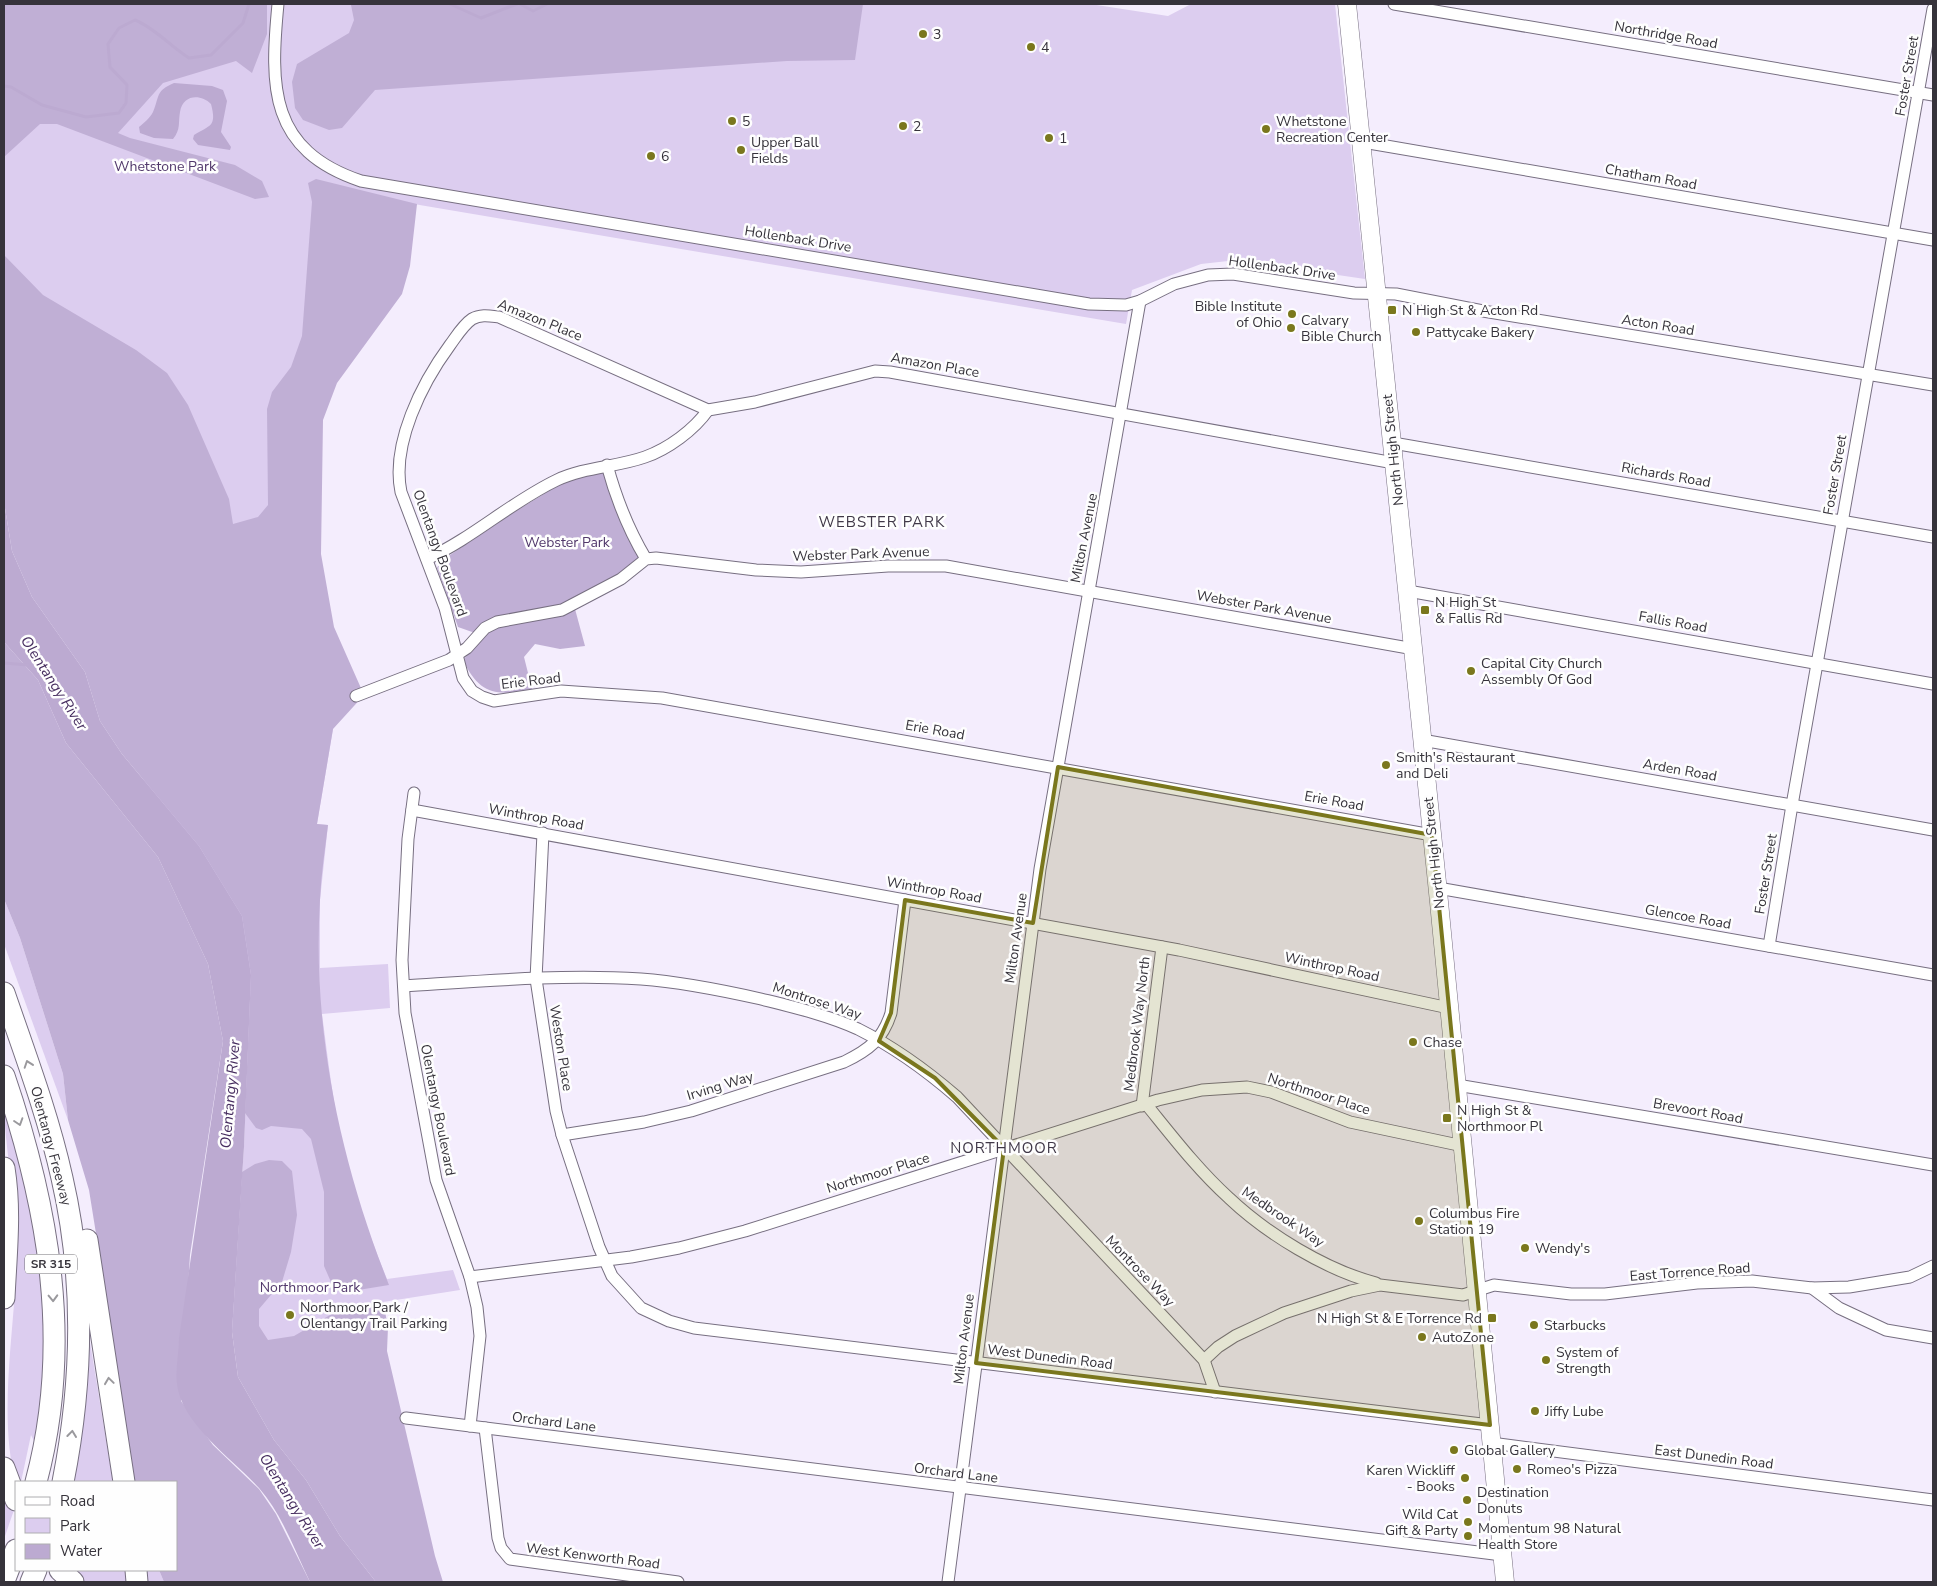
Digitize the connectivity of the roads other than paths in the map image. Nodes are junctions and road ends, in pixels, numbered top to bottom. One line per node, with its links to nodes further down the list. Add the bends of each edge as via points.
1 (278, 4): 11 (street, Hollenback Drive, via 273,70 287,126 319,162 361,181 1089,304)
2 (1347, 4): 7 (main road, North High Street)
3 (1394, 4): 5 (street, Northridge Road)
4 (1933, 10): 5 (street, Foster Street)
5 (1919, 92): 6 (street, Northridge Road); 8 (street, Foster Street)
6 (1933, 95)
7 (1363, 142): 8 (street, Chatham Road); 10 (main road, North High Street)
8 (1894, 234): 9 (street, Chatham Road); 13 (street, Foster Street)
9 (1933, 240)
10 (1378, 293): 11 (street, Hollenback Drive, via 1354,293 1246,275 1218,274 1174,284); 13 (street, Acton Road); 17 (main road, North High Street)
11 (1140, 301): 16 (street, Milton Avenue)
12 (463, 328): 15 (street, Amazon Place, via 473,319 485,315 499,317); 22 (street, Olentangy Boulevard, via 431,370 420,392 410,416 398,480)
13 (1869, 375): 14 (street, Acton Road); 20 (street, Foster Street)
14 (1933, 385)
15 (708, 410): 16 (street, Amazon Place, via 755,402 875,371); 19 (street, via 700,422 662,449 645,457)
16 (1122, 413): 18 (street, Amazon Place); 24 (street, Milton Avenue)
17 (1393, 443): 18 (main road, North High Street); 20 (street, Richards Road)
18 (1394, 463): 25 (main road, North High Street)
19 (607, 465): 22 (street, via 558,479 512,505 463,541); 23 (street, via 629,528)
20 (1842, 521): 21 (street, Richards Road); 30 (street, Foster Street)
21 (1933, 537)
22 (427, 559): 26 (street, Olentangy Boulevard)
23 (646, 559): 24 (street, Webster Park Avenue, via 801,572 946,566); 27 (street, via 621,579 562,610 497,622 485,628)
24 (1089, 590): 28 (street, Webster Park Avenue); 34 (street, Milton Avenue)
25 (1408, 591): 28 (main road, North High Street); 30 (street, Fallis Road)
26 (452, 630): 27 (street); 29 (street, Olentangy Boulevard)
27 (475, 639): 29 (street)
28 (1414, 649): 33 (main road, North High Street)
29 (458, 655): 32 (street); 34 (street, Erie Road, via 463,678 472,690 494,700 561,692 662,698)
30 (1818, 663): 31 (street, Fallis Road); 36 (street, Foster Street)
31 (1933, 684)
32 (356, 696)
33 (1422, 740): 36 (street, Arden Road); 40 (main road, North High Street)
34 (1058, 767): 40 (street, Erie Road); 43 (street, Milton Avenue)
35 (414, 793): 37 (street, Olentangy Boulevard)
36 (1792, 805): 38 (street, Arden Road); 44 (street, Foster Street)
37 (412, 810): 39 (street, Winthrop Road); 48 (street, Olentangy Boulevard, via 402,960)
38 (1933, 830)
39 (543, 833): 42 (street, Winthrop Road); 47 (street, Weston Place)
40 (1432, 835): 41 (main road, North High Street)
41 (1438, 888): 44 (street, Glencoe Road); 50 (main road, North High Street)
42 (905, 900): 43 (street, Winthrop Road); 51 (street, via 891,1013)
43 (1033, 922): 45 (street, Winthrop Road); 57 (street, Milton Avenue)
44 (1769, 946): 46 (street, Glencoe Road)
45 (1162, 947): 50 (street, Winthrop Road); 54 (street, Medbrook Way North)
46 (1933, 975)
47 (536, 978): 48 (street, Montrose Way); 51 (street, Montrose Way, via 642,979 702,987 795,1008 836,1021); 55 (street, Weston Place)
48 (404, 986): 64 (street, Olentangy Boulevard, via 405,1013 436,1180)
49 (4, 993): 60 (highway, Olentangy Freeway / SR 315, one-way to 49)
50 (1449, 1008): 53 (main road, North High Street)
51 (878, 1041): 55 (street, Irving Way, via 844,1062 725,1102 644,1122); 57 (street, Montrose Way, via 935,1078)
52 (4, 1076): 78 (highway, Olentangy Freeway / SR 315, one-way to 78, via 37,1183 51,1272 54,1352 50,1410)
53 (1457, 1085): 56 (main road, North High Street); 58 (street, Brevoort Road)
54 (1144, 1105): 56 (street, Northmoor Place, via 1202,1090 1247,1087 1271,1092 1343,1120); 57 (street, Northmoor Place); 65 (street, Medbrook Way, via 1237,1204 1302,1250 1352,1275)
55 (562, 1135): 61 (street, Weston Place)
56 (1463, 1146): 67 (main road, North High Street)
57 (1004, 1148): 61 (street, Northmoor Place, via 745,1231 679,1248); 70 (street, Montrose Way); 71 (street, Milton Avenue)
58 (1933, 1165)
59 (4, 1168): 63 (highway, via 8,1206)
60 (62, 1178): 79 (highway, Olentangy Freeway / SR 315, one-way to 60, via 72,1438 80,1319 75,1253); 80 (highway, one-way to 60, via 85,1229 78,1204)
61 (605, 1260): 64 (street, Northmoor Place); 71 (street, West Dunedin Road, via 612,1276 641,1308 694,1328)
62 (1933, 1266): 66 (street, East Torrence Road, via 1910,1276 1856,1287)
63 (4, 1275): 68 (highway)
64 (470, 1277): 74 (street, Olentangy Boulevard, via 480,1336)
65 (1380, 1284): 67 (street, East Torrence Road, via 1463,1294); 70 (street, via 1284,1313 1235,1336)
66 (1812, 1288): 67 (street, East Torrence Road, via 1752,1280 1605,1294 1562,1294 1494,1285); 69 (street, via 1839,1308 1886,1330)
67 (1476, 1291): 76 (main road, North High Street)
68 (4, 1298)
69 (1933, 1338)
70 (1204, 1360): 72 (street, Montrose Way)
71 (976, 1363): 72 (street, West Dunedin Road); 81 (street, Milton Avenue)
72 (1215, 1392): 76 (street, West Dunedin Road)
73 (406, 1418): 74 (street, Orchard Lane)
74 (470, 1426): 75 (street, Orchard Lane)
75 (485, 1428): 81 (street, Orchard Lane); 89 (street, West Kenworth Road, via 498,1538 506,1555 527,1563)
76 (1491, 1434): 83 (street, East Dunedin Road); 85 (main road, North High Street)
77 (4, 1468): 82 (highway)
78 (36, 1481)
79 (63, 1481)
80 (124, 1481)
81 (960, 1489): 85 (street, Orchard Lane); 90 (street, Milton Avenue)
82 (15, 1497)
83 (1933, 1500)
84 (15, 1553): 87 (highway)
85 (1502, 1555): 91 (main road, North High Street)
86 (61, 1571): 88 (highway)
87 (6, 1576)
88 (73, 1582)
89 (678, 1582)
90 (948, 1582)
91 (1505, 1582)

